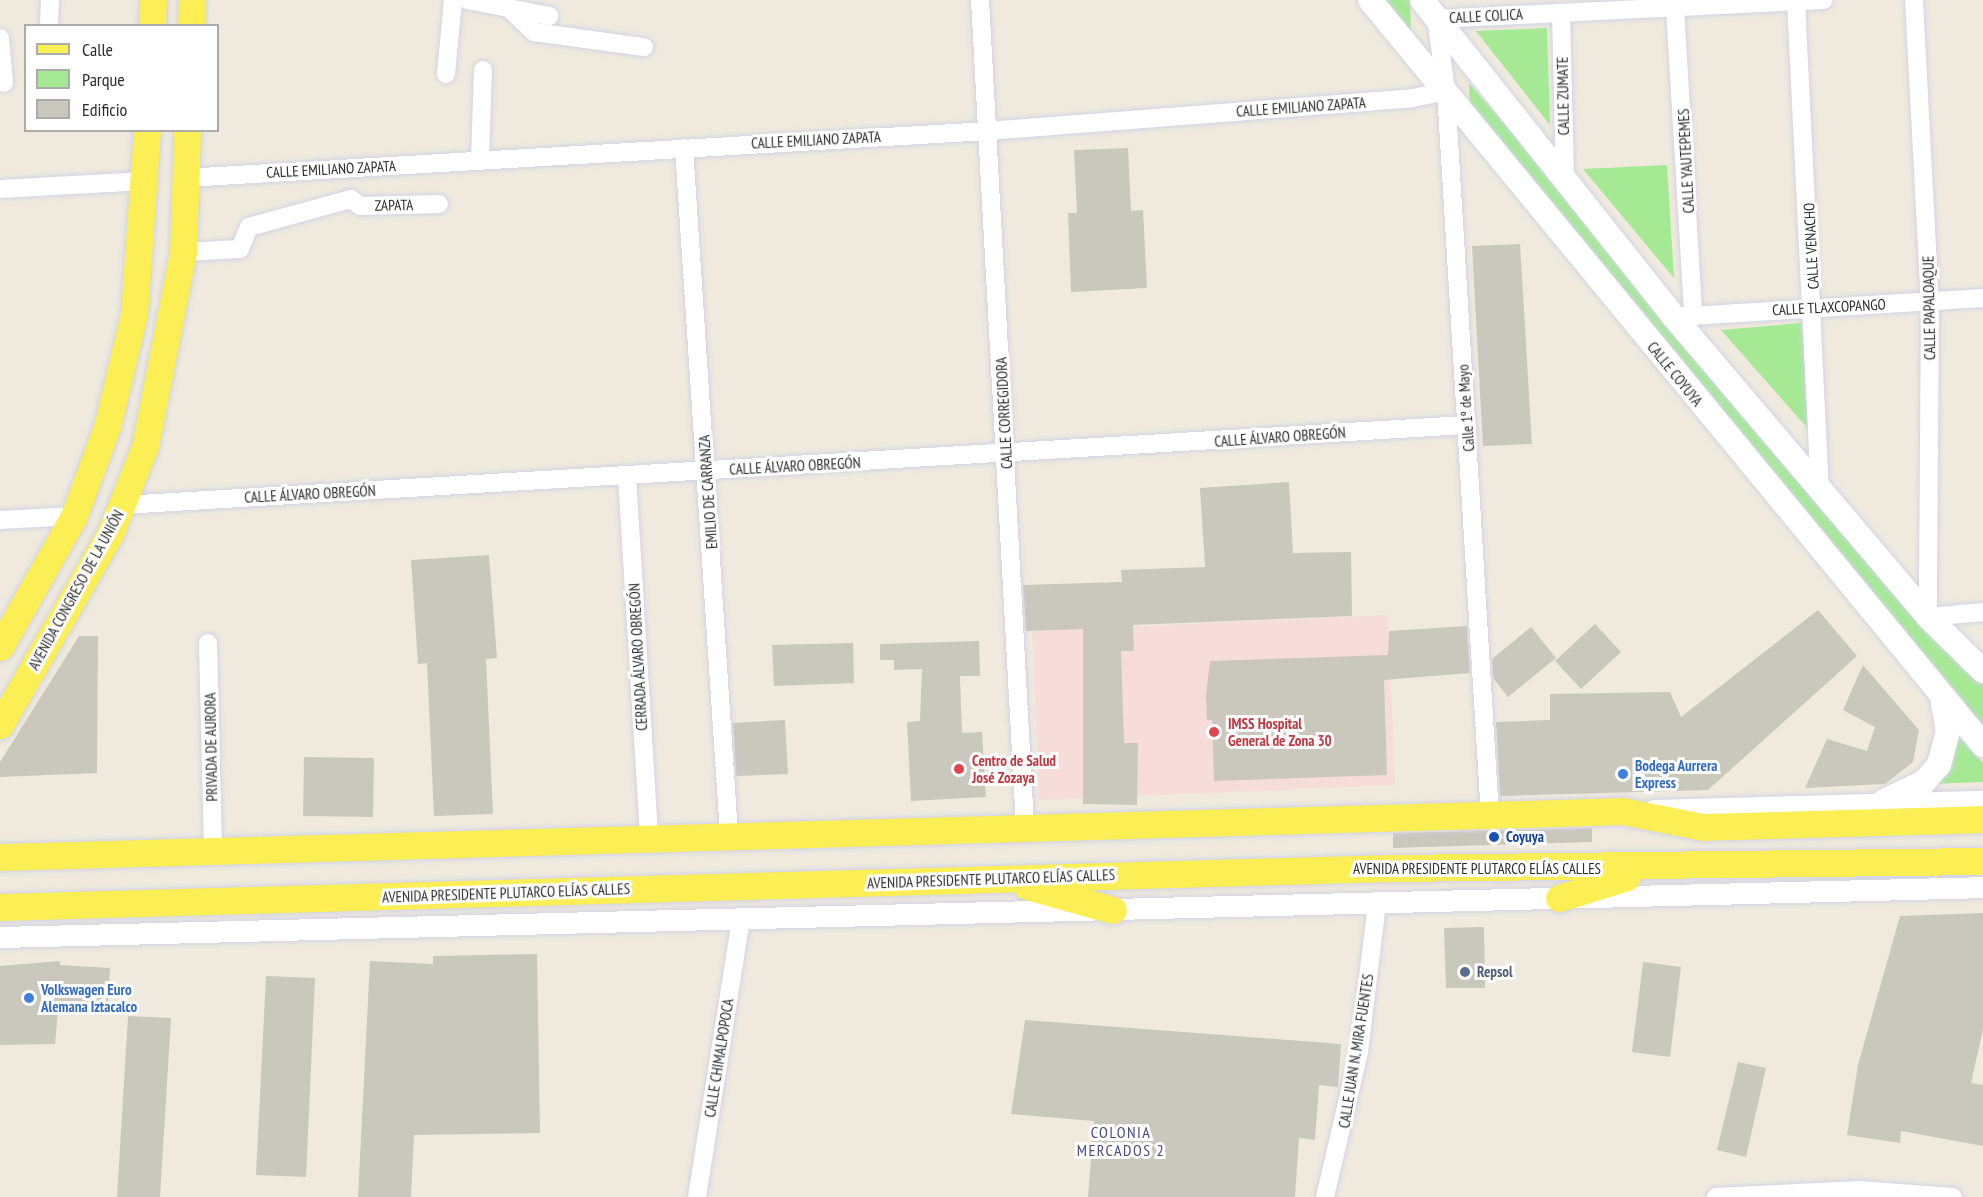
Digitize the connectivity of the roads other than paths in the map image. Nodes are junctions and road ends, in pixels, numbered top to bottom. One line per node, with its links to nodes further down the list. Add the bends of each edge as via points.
1 (50, 0): 16 (street)
2 (153, 0): 17 (main road)
3 (192, 0): 18 (main road)
4 (453, 0): 22 (street)
5 (467, 0): 13 (street)
6 (980, 0): 25 (street, CALLE CORREGIDORA)
7 (1370, 0): 24 (main road, CALLE COYUYA)
8 (1824, 0): 10 (street, CALLE COLICA)
9 (1914, 0): 39 (street, CALLE PAPALOAQUE)
10 (1796, 2): 12 (street, CALLE COLICA); 40 (street, CALLE VENACHO)
11 (1431, 6): 14 (street, CALLE COLICA); 24 (street, Calle 1º de Mayo); 32 (main road)
12 (1675, 8): 14 (street, CALLE COLICA); 41 (street, CALLE YAUTEPEMES)
13 (511, 10): 15 (street); 20 (street, via 534,32)
14 (1561, 13): 32 (street, CALLE ZUMATE)
15 (549, 16)
16 (49, 24)
17 (152, 24)
18 (191, 24)
19 (0, 38): 23 (street)
20 (644, 47)
21 (483, 70): 29 (street)
22 (446, 74)
23 (4, 83)
24 (1446, 91): 25 (street, CALLE EMILIANO ZAPATA, via 1413,98); 42 (street, Calle 1º de Mayo); 57 (main road, CALLE COYUYA)
25 (987, 130): 28 (street, CALLE EMILIANO ZAPATA); 43 (street, CALLE CORREGIDORA)
26 (147, 132): 33 (main road)
27 (187, 132): 31 (main road, AVENIDA CONGRESO DE LA UNIÓN)
28 (684, 148): 29 (street, CALLE EMILIANO ZAPATA); 44 (street, EMILIO DE CARRANZA)
29 (480, 160): 30 (street, CALLE EMILIANO ZAPATA)
30 (351, 168): 31 (street, CALLE EMILIANO ZAPATA); 35 (street)
31 (185, 178): 37 (main road, AVENIDA CONGRESO DE LA UNIÓN)
32 (1565, 180): 41 (main road)
33 (145, 182): 34 (street); 48 (main road, via 134,315 121,377)
34 (0, 189)
35 (351, 199): 36 (street, ZAPATA, via 360,206); 37 (street, via 249,226 240,249)
36 (439, 204)
37 (183, 252): 47 (main road, AVENIDA CONGRESO DE LA UNIÓN, via 162,378)
38 (1983, 298): 39 (street, CALLE TLAXCOPANGO)
39 (1930, 301): 40 (street, CALLE TLAXCOPANGO); 52 (street, CALLE PAPALOAQUE)
40 (1814, 308): 41 (street, CALLE TLAXCOPANGO); 46 (street, CALLE VENACHO)
41 (1684, 316): 46 (main road)
42 (1467, 425): 43 (street, CALLE ÁLVARO OBREGÓN); 63 (street, Calle 1º de Mayo)
43 (1007, 453): 44 (street, CALLE ÁLVARO OBREGÓN); 65 (street, CALLE CORREGIDORA)
44 (707, 471): 45 (street, CALLE ÁLVARO OBREGÓN); 66 (street, EMILIO DE CARRANZA)
45 (627, 476): 47 (street, CALLE ÁLVARO OBREGÓN); 67 (street, CERRADA ÁLVARO OBREGÓN)
46 (1820, 490): 52 (main road)
47 (123, 505): 53 (main road, AVENIDA CONGRESO DE LA UNIÓN)
48 (74, 516): 49 (street); 50 (main road)
49 (0, 520)
50 (22, 609): 53 (main road); 55 (main road)
51 (1983, 612): 52 (street)
52 (1928, 617): 56 (main road)
53 (57, 629): 58 (main road, AVENIDA CONGRESO DE LA UNIÓN)
54 (208, 643): 68 (street, PRIVADA DE AURORA)
55 (0, 647)
56 (1983, 671)
57 (1942, 698): 59 (main road, CALLE COYUYA); 60 (main road, via 1948,732 1939,765 1924,782)
58 (0, 725)
59 (1983, 745)
60 (1884, 801): 61 (street); 62 (street)
61 (1983, 801)
62 (1622, 811): 63 (main road); 64 (main road, via 1703,827)
63 (1490, 816): 65 (main road)
64 (1983, 819)
65 (1025, 826): 66 (main road)
66 (729, 835): 67 (main road)
67 (649, 838): 68 (main road)
68 (213, 851): 69 (main road)
69 (0, 857)
70 (1983, 861): 71 (main road, AVENIDA PRESIDENTE PLUTARCO ELÍAS CALLES)
71 (1665, 869): 72 (main road, AVENIDA PRESIDENTE PLUTARCO ELÍAS CALLES, via 1391,868); 74 (main road)
72 (1000, 878): 76 (main road, AVENIDA PRESIDENTE PLUTARCO ELÍAS CALLES); 77 (main road)
73 (1983, 887): 74 (street, AVENIDA PRESIDENTE PLUTARCO ELÍAS CALLES)
74 (1559, 898): 75 (street, AVENIDA PRESIDENTE PLUTARCO ELÍAS CALLES)
75 (1377, 903): 77 (street, AVENIDA PRESIDENTE PLUTARCO ELÍAS CALLES); 81 (street, CALLE JUAN N. MIRA FUENTES, via 1359,1052)
76 (0, 908)
77 (1113, 910): 78 (street, AVENIDA PRESIDENTE PLUTARCO ELÍAS CALLES)
78 (741, 919): 79 (street, AVENIDA PRESIDENTE PLUTARCO ELÍAS CALLES); 80 (street, CALLE CHIMALPOPOCA)
79 (0, 937)
80 (697, 1197)
81 (1325, 1197)
82 (1716, 1197): 83 (street, via 1859,1190)
83 (1953, 1197)

